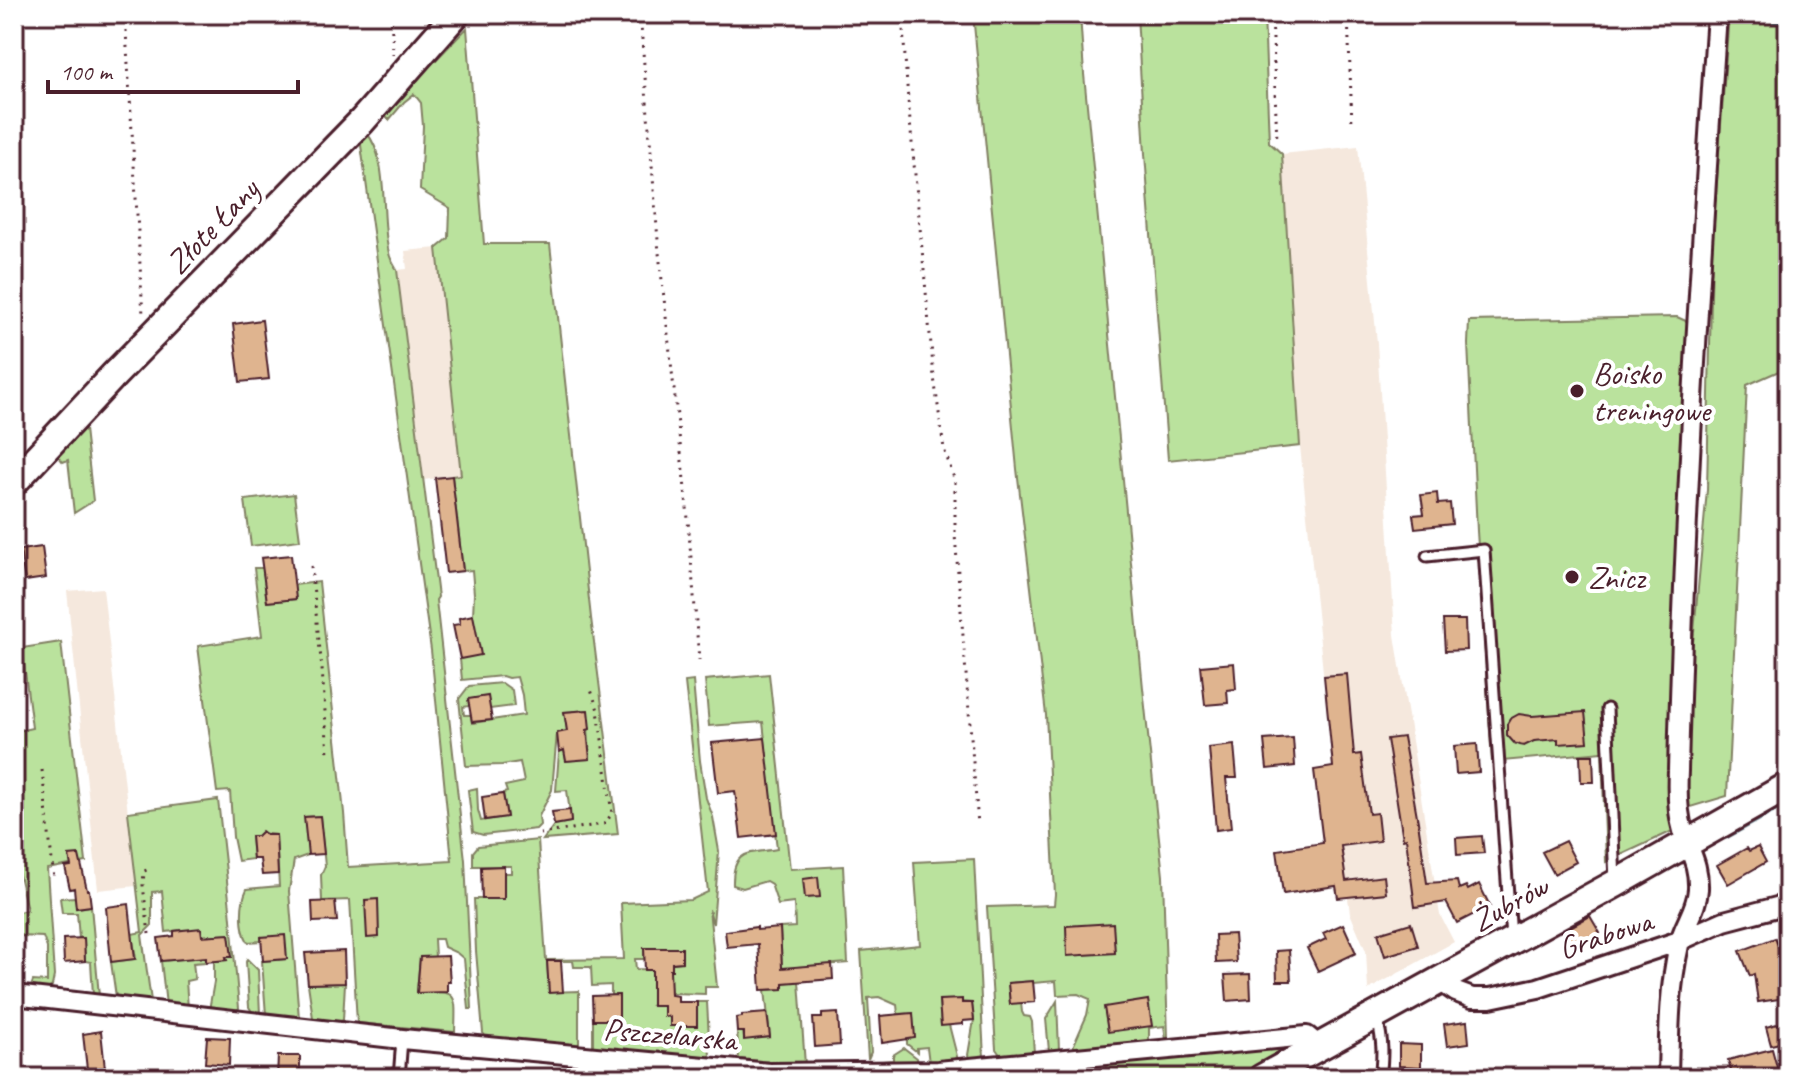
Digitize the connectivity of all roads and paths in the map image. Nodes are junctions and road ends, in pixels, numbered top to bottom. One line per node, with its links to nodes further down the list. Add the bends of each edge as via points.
1 (125, 14): 12 (path, via 140,283 144,324)
2 (391, 14): 9 (path, via 393,59)
3 (456, 14): 9 (street, Złote Łany)
4 (640, 14): 16 (path)
5 (902, 14): 22 (path, via 934,377 944,449 955,481)
6 (1272, 14): 11 (path)
7 (1348, 14): 10 (path)
8 (1717, 14): 24 (street, via 1680,699 1677,799)
9 (400, 78): 12 (street, Złote Łany)
10 (1352, 125)
11 (1277, 141)
12 (151, 337): 13 (street, Złote Łany)
13 (14, 482)
14 (1427, 556): 30 (lane, via 1484,550)
15 (311, 566): 19 (path)
16 (699, 660)
17 (590, 687): 23 (path, via 612,814 604,824)
18 (1607, 709): 27 (lane)
19 (328, 754)
20 (42, 770): 26 (path)
21 (1788, 786): 24 (street, Żubrów)
22 (978, 825)
23 (540, 834)
24 (1687, 842): 27 (street, Żubrów); 31 (street, via 1698,871 1698,892)
25 (152, 868): 29 (path, via 144,871 143,885)
26 (54, 879)
27 (1615, 884): 30 (street, Żubrów)
28 (1788, 904): 31 (street, Grabowa, via 1724,921)
29 (149, 934)
30 (1511, 941): 32 (street, Żubrów)
31 (1679, 941): 32 (street, Grabowa, via 1538,988 1490,998 1472,998); 41 (street, via 1671,987)
32 (1440, 981): 34 (street, Żubrów)
33 (14, 995): 35 (street, Pszczelarska)
34 (1376, 1015): 36 (street, Żubrów); 40 (lane, via 1383,1051)
35 (402, 1039): 37 (street, Pszczelarska, via 767,1073); 38 (lane)
36 (1319, 1046): 37 (street, Pszczelarska, via 1307,1036); 39 (street, Żubrów)
37 (1052, 1069)
38 (399, 1078)
39 (1262, 1078)
40 (1380, 1078)
41 (1668, 1078)

